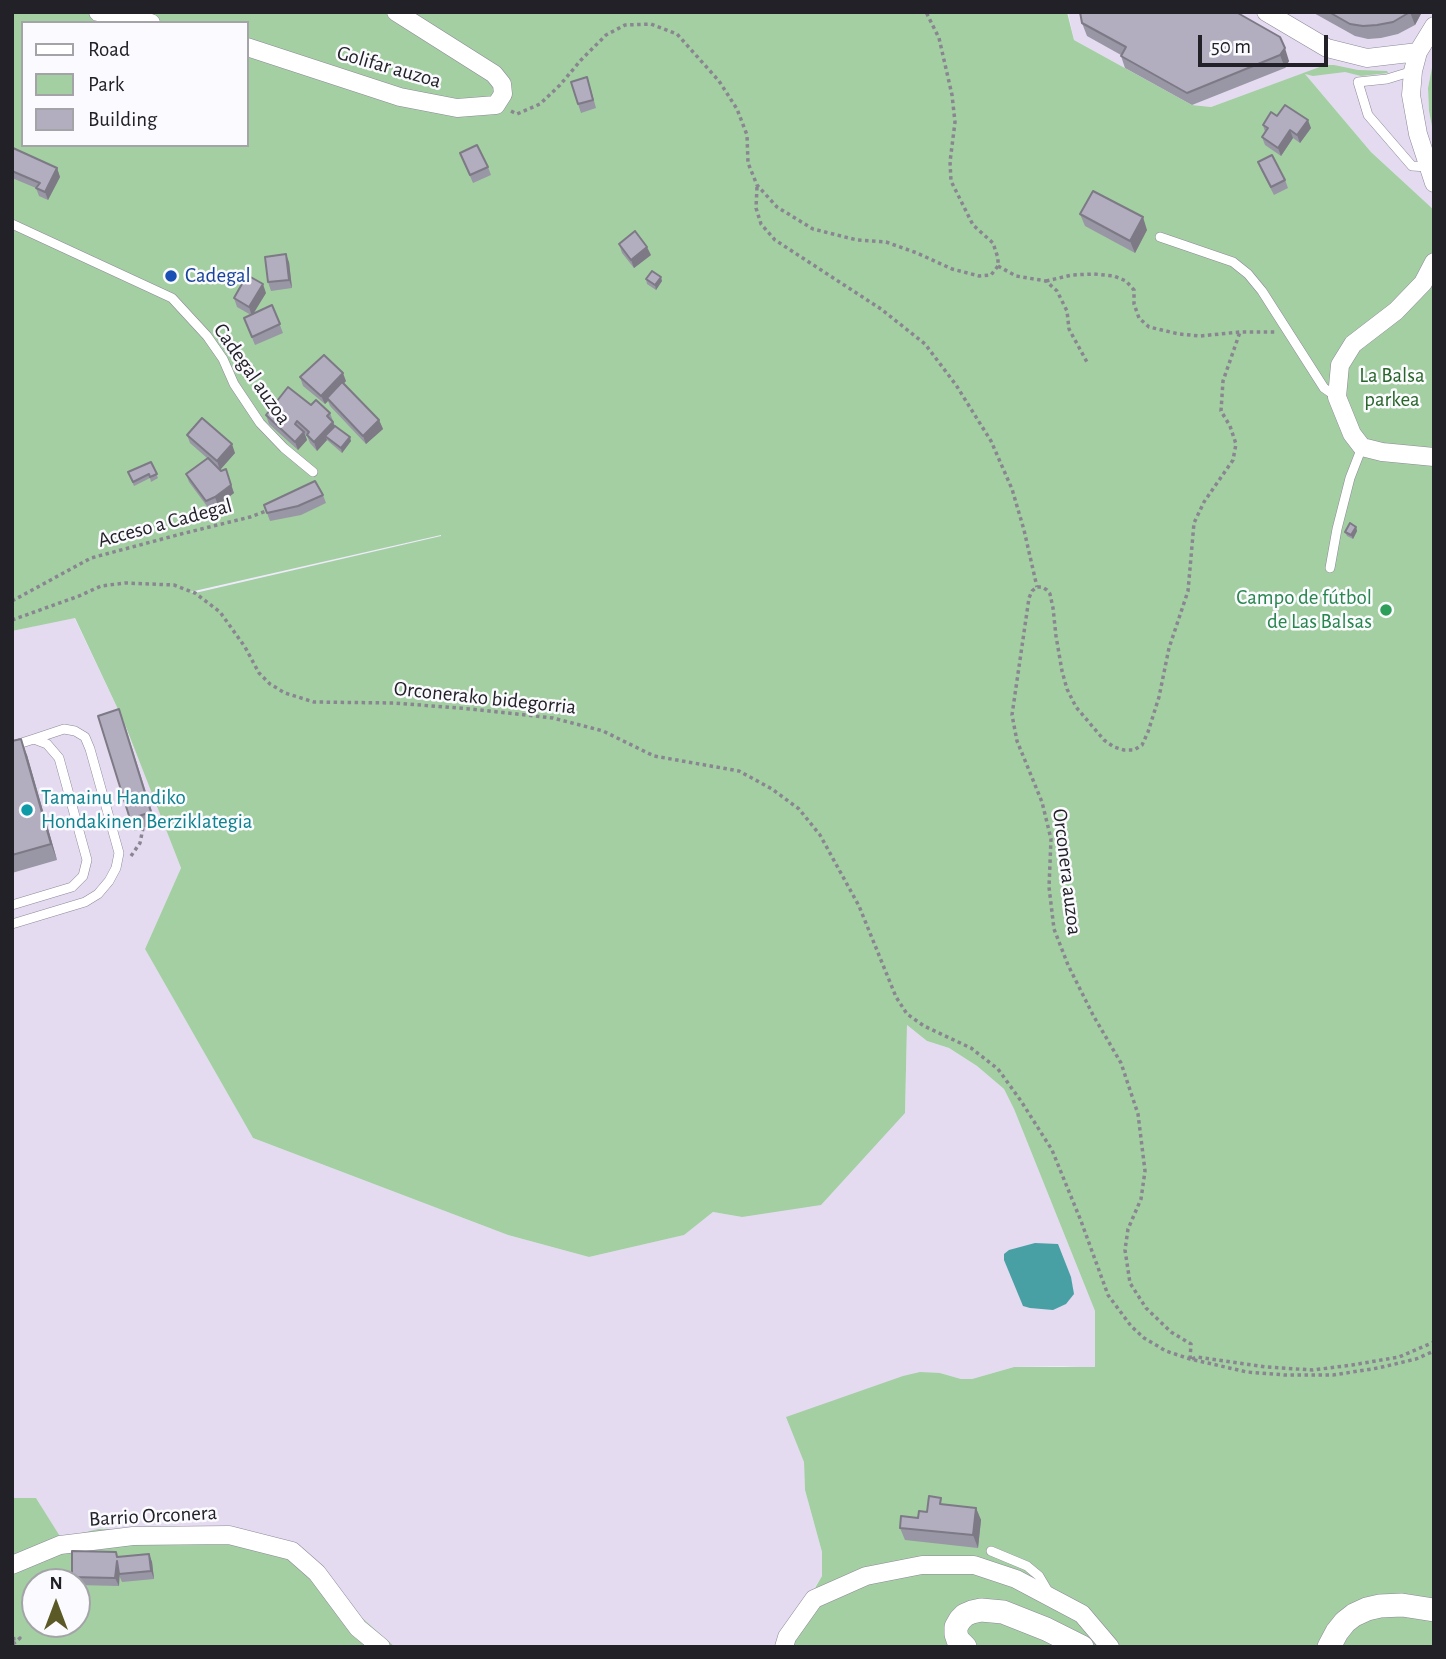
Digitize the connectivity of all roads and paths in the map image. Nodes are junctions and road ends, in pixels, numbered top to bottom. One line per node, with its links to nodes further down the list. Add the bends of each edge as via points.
1 (98, 12): 5 (street)
2 (396, 12): 10 (street, Golifar auzoa, via 494,74 503,94)
3 (926, 12): 16 (path, via 939,38 952,95 951,181 973,225 993,243)
4 (1266, 12): 8 (street, via 1327,48 1367,58)
5 (139, 18)
6 (1434, 26): 8 (street)
7 (248, 47): 10 (street, Golifar auzoa, via 400,97 457,108)
8 (1418, 52): 9 (street)
9 (1413, 71): 11 (street, via 1418,134); 11 (lane, via 1358,82 1367,115 1412,166)
10 (496, 105): 12 (path, via 517,114 540,104 606,35 625,25 651,24 677,34 719,81 747,135 748,163)
11 (1431, 175)
12 (757, 186): 16 (path, via 777,207 813,229 886,242 979,276 992,275); 27 (path, via 761,224 775,240 925,344 956,385 992,441 1012,489)
13 (12, 224): 24 (lane, Cadegal auzoa, via 172,298 207,336 260,423)
14 (1160, 237): 19 (lane, via 1233,262 1262,291)
15 (1434, 262): 21 (street, via 1423,283 1396,311 1353,344 1340,365)
16 (998, 266): 17 (path)
17 (1046, 281): 18 (path, via 1072,275 1114,276 1134,290 1139,318 1149,327 1200,336); 20 (path, via 1057,291 1069,329)
18 (1240, 332): 19 (path); 27 (path, via 1223,381 1222,411 1236,444 1233,460 1194,523 1188,591 1142,745 1134,750 1114,747 1076,707 1062,671 1050,594)
19 (1288, 332): 21 (lane, via 1324,388)
20 (1088, 364)
21 (1337, 397): 22 (street)
22 (1363, 447): 23 (street); 26 (lane, via 1350,478)
23 (1434, 457)
24 (313, 472)
25 (271, 509): 28 (path, Acceso a Cadegal, via 91,558)
26 (1330, 568)
27 (1037, 587): 38 (path, Orconera auzoa, via 1029,598 1018,664 1014,728 1051,839 1049,887 1054,929 1093,1015 1121,1063 1138,1114 1145,1171 1125,1250 1130,1283 1146,1308 1191,1344)
28 (12, 601)
29 (12, 620): 38 (path, Orconerako bidegorria, via 101,586 174,585 195,593 220,612 259,673 285,693 314,702 394,703 553,719 603,732 654,756 739,771 772,789 799,809 820,835 859,906 907,1014 971,1048 998,1069 1021,1101 1052,1150 1108,1295 1144,1338)
30 (34, 739): 31 (lane); 33 (lane, via 65,729 85,737 119,853); 34 (lane, via 47,744 59,758 87,859 83,876 72,887)
31 (12, 746)
32 (143, 828): 33 (path, via 135,852)
33 (116, 868): 35 (lane, via 98,894 85,902)
34 (12, 905)
35 (12, 924)
36 (1434, 1342): 38 (path, via 1399,1357 1313,1370)
37 (1434, 1351): 38 (path, Orconerako bidegorria, via 1416,1359 1333,1375 1247,1372)
38 (1190, 1359)
39 (991, 1550): 41 (lane, via 1027,1566 1039,1576)
40 (12, 1565): 45 (street, Barrio Orconera, via 61,1545 133,1536 229,1535 292,1551 317,1573 358,1628)
41 (1052, 1600): 46 (street, via 1016,1579 974,1565 922,1565 866,1576 814,1599); 49 (street, via 1082,1614)
42 (1434, 1609): 50 (street, via 1402,1605 1367,1609 1345,1622)
43 (12, 1639): 44 (path, via 20,1638)
44 (12, 1645)
45 (381, 1647)
46 (784, 1647)
47 (965, 1647): 48 (street, via 956,1634 960,1620 972,1612 992,1610 1021,1618)
48 (1082, 1647)
49 (1110, 1647)
50 (1329, 1647)

